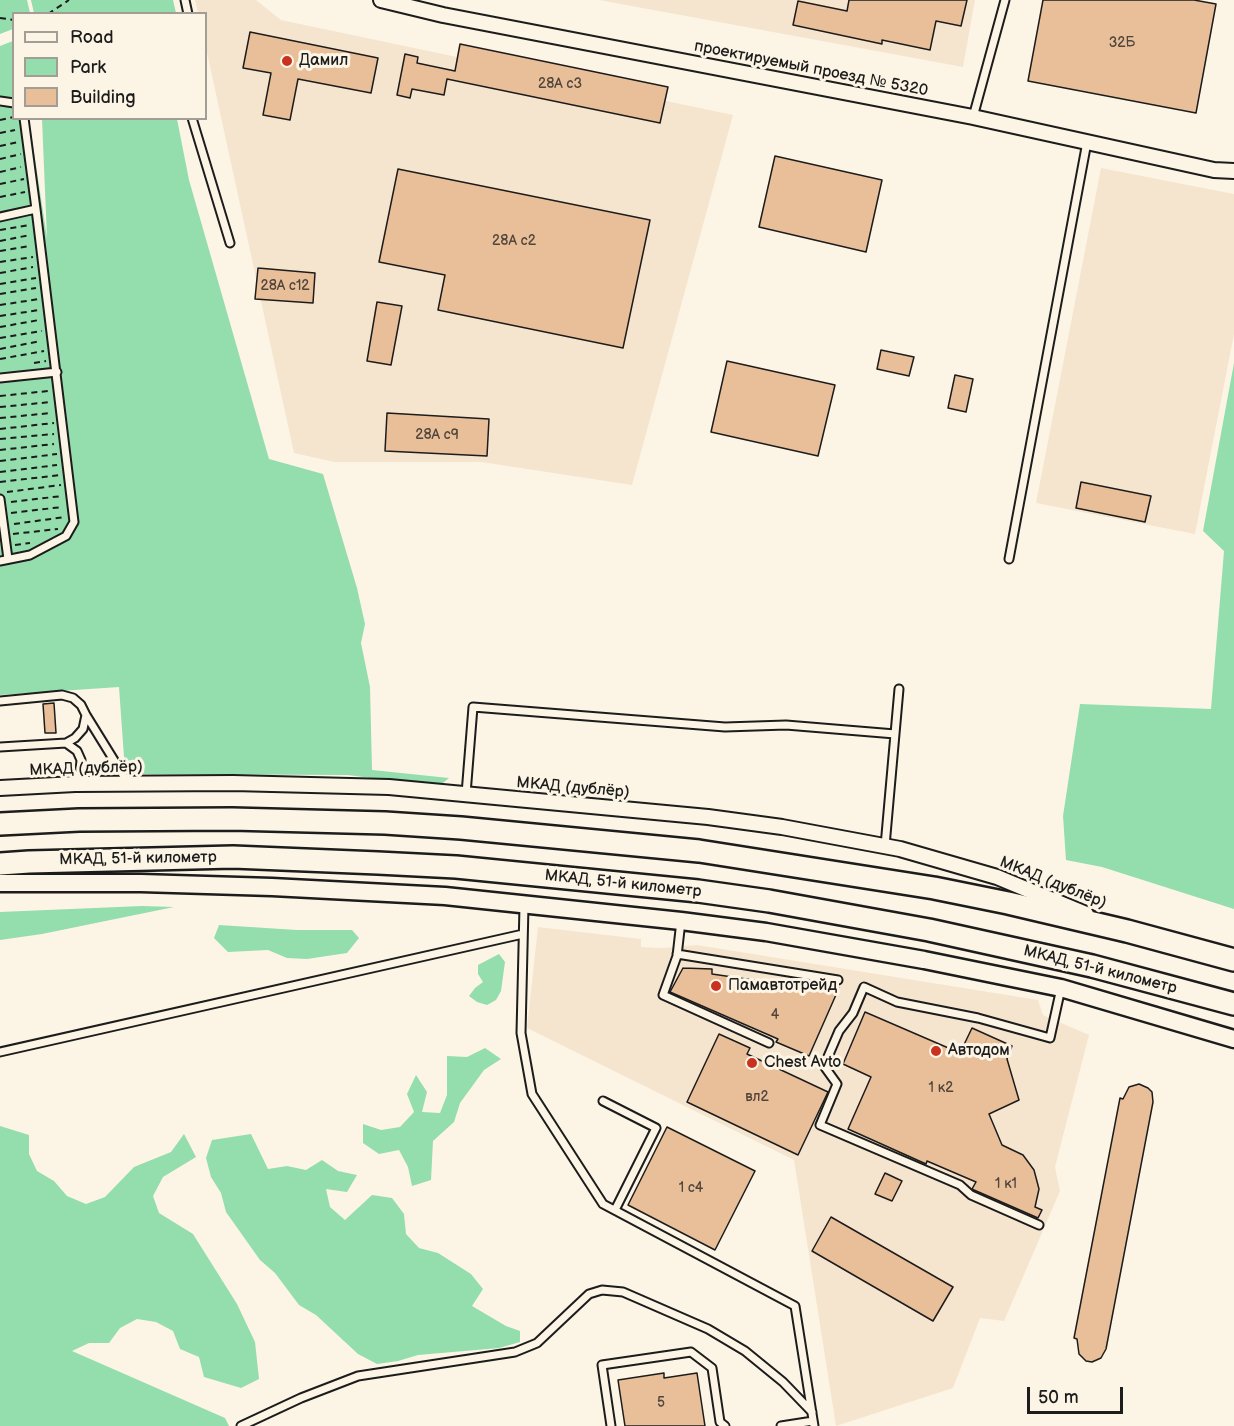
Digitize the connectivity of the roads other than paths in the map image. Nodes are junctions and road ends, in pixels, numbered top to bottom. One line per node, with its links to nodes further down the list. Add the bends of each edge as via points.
1 (382, 0): 3 (street, проектируемый проезд № 5320)
2 (1005, 0): 3 (lane)
3 (973, 117): 6 (street, проектируемый проезд № 5320)
4 (24, 120): 8 (lane)
5 (193, 120): 10 (lane)
6 (1087, 142): 7 (street, проектируемый проезд № 5320); 15 (lane)
7 (1234, 171)
8 (36, 209): 9 (lane); 11 (lane)
9 (0, 218)
10 (230, 243)
11 (57, 372): 12 (lane); 16 (lane, via 74,522 66,536 30,555)
12 (0, 378)
13 (0, 499): 14 (lane)
14 (1, 503): 16 (lane)
15 (1009, 559)
16 (4, 560)
17 (899, 689): 20 (lane)
18 (0, 701): 19 (lane, via 62,695 81,705)
19 (86, 716): 21 (lane, via 83,729); 23 (lane)
20 (896, 734): 26 (lane, via 786,725 725,727 473,707); 28 (lane)
21 (66, 743): 22 (lane); 24 (lane, via 81,760)
22 (0, 747)
23 (128, 783): 24 (street, МКАД (дублёр)); 26 (street, МКАД (дублёр), via 389,787)
24 (75, 784): 25 (street, МКАД (дублёр))
25 (0, 788)
26 (466, 794): 28 (street, МКАД (дублёр), via 708,817)
27 (0, 824): 33 (highway, via 232,819 461,828 699,851 934,888)
28 (885, 846): 33 (street, МКАД (дублёр), via 997,877)
29 (0, 864): 39 (highway, МКАД, 51-й километр, via 234,857 456,867 698,891 929,930 1092,966)
30 (0, 883): 31 (street, via 272,887)
31 (524, 903): 32 (street); 34 (lane)
32 (681, 921): 35 (lane); 38 (street, via 800,938)
33 (1127, 931): 36 (highway)
34 (523, 934): 42 (lane); 44 (lane, via 520,1034 532,1094 603,1204)
35 (678, 954): 37 (lane); 41 (lane, via 663,995)
36 (1234, 960)
37 (838, 980)
38 (1061, 988): 40 (street); 45 (lane, via 1050,1038 897,1002 864,987 824,1066 837,1084 820,1125 960,1185 971,1196)
39 (1234, 1004)
40 (1234, 1039)
41 (769, 1043)
42 (0, 1052)
43 (603, 1101): 44 (lane, via 656,1128)
44 (615, 1210): 46 (lane, via 795,1306)
45 (1039, 1225)
46 (812, 1412): 47 (lane); 48 (lane, via 745,1351 708,1329 623,1293 602,1290 589,1294 537,1343 515,1352 358,1376)
47 (814, 1424): 51 (lane)
48 (241, 1426)
49 (611, 1426): 50 (lane, via 602,1365 691,1352 712,1368 720,1422)
50 (725, 1426)
51 (781, 1426)

